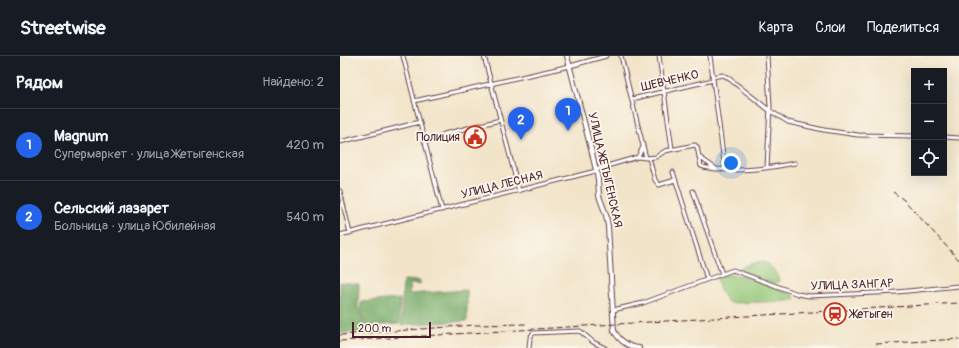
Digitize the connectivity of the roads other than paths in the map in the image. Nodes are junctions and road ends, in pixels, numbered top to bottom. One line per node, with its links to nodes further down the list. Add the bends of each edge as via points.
1 (402, 56): 14 (street)
2 (484, 56): 11 (street)
3 (567, 56): 9 (main road, УЛИЦА ЖЕТЫГЕНСКАЯ)
4 (606, 56): 9 (street)
5 (621, 56): 13 (street)
6 (659, 56): 12 (street)
7 (710, 56): 10 (street)
8 (767, 56): 15 (street)
9 (570, 66): 11 (street); 32 (main road, УЛИЦА ЖЕТЫГЕНСКАЯ)
10 (713, 79): 12 (street, ШЕВЧЕНКО); 15 (street, via 721,75 727,77); 31 (street)
11 (491, 84): 14 (street); 16 (street)
12 (663, 92): 13 (street, ШЕВЧЕНКО); 24 (street)
13 (632, 99): 23 (street)
14 (414, 101): 17 (street)
15 (769, 110): 18 (street, via 788,122 830,131 858,135); 30 (street)
16 (500, 120): 22 (street, via 458,130); 35 (street)
17 (420, 122): 21 (street); 22 (street)
18 (911, 136)
19 (947, 137): 20 (street)
20 (959, 138)
21 (340, 142)
22 (425, 142): 38 (street)
23 (643, 147): 25 (street); 27 (street)
24 (672, 149): 26 (street, via 695,145); 27 (street)
25 (638, 157): 27 (street, УЛИЦА ЛЕСНАЯ); 32 (street, УЛИЦА ЛЕСНАЯ)
26 (699, 157): 29 (street); 29 (street, via 701,166 707,169)
27 (648, 158): 34 (street, via 659,185)
28 (795, 163): 30 (street)
29 (715, 168): 31 (street)
30 (767, 168): 31 (street)
31 (725, 170)
32 (596, 171): 35 (street, УЛИЦА ЛЕСНАЯ); 44 (main road, УЛИЦА ЖЕТЫГЕНСКАЯ, via 599,196 608,226)
33 (673, 172): 34 (street)
34 (675, 180): 42 (street)
35 (519, 190): 38 (street, УЛИЦА ЛЕСНАЯ)
36 (340, 191): 39 (street)
37 (693, 191): 41 (street)
38 (442, 210): 39 (street, УЛИЦА ЛЕСНАЯ)
39 (350, 233): 40 (street, УЛИЦА ЛЕСНАЯ)
40 (340, 235)
41 (722, 274): 42 (street, УЛИЦА ЗАНГАР); 43 (street, УЛИЦА ЗАНГАР, via 733,270 809,296)
42 (707, 279): 44 (street, УЛИЦА ЗАНГАР, via 643,304)
43 (959, 286)
44 (614, 310): 47 (main road, УЛИЦА ЖЕТЫГЕНСКАЯ, via 613,324 617,336 627,345)
45 (530, 348): 46 (street, via 533,333 580,331)
46 (605, 348)
47 (639, 348)

